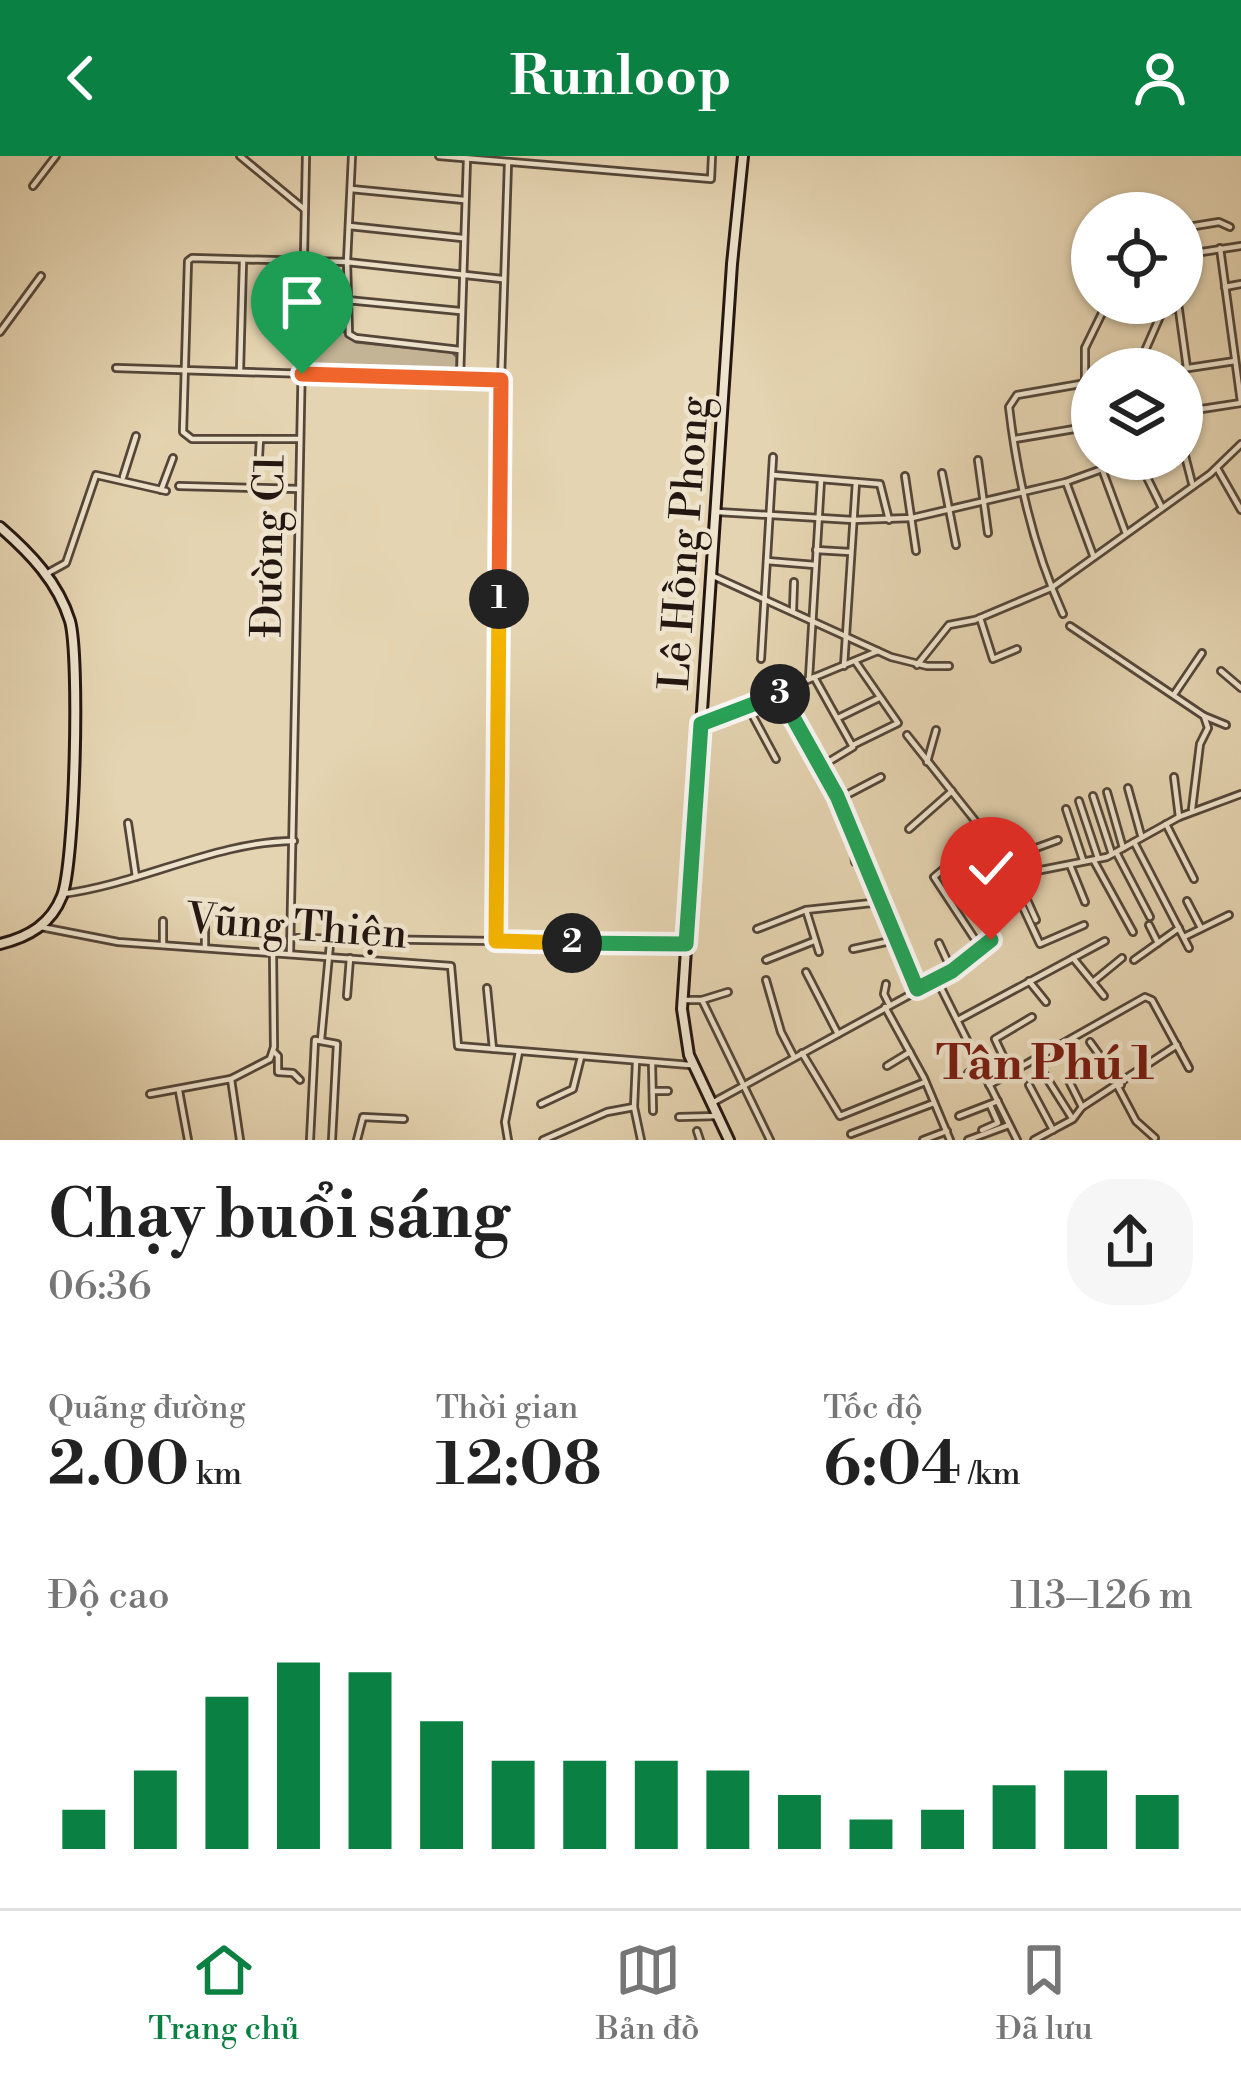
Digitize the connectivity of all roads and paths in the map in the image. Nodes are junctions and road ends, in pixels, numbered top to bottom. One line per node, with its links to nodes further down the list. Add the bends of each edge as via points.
1 (56, 156): 12 (street)
2 (240, 156): 11 (street)
3 (258, 156): 11 (street)
4 (306, 156): 15 (street, Đường C1)
5 (352, 156): 13 (street)
6 (439, 156): 9 (street)
7 (712, 156): 10 (street, via 711,179)
8 (743, 156): 80 (main road, Lê Hồng Phong)
9 (467, 159): 10 (street); 14 (street)
10 (508, 163): 28 (street)
11 (251, 165): 15 (street)
12 (33, 186)
13 (350, 189): 14 (street); 17 (street)
14 (464, 200): 19 (street)
15 (304, 209): 24 (street, Đường C1)
16 (1203, 225): 18 (street)
17 (350, 226): 19 (street); 25 (street)
18 (1230, 227)
19 (462, 238): 26 (street)
20 (1241, 247): 21 (street)
21 (1220, 248): 22 (street); 30 (street)
22 (1203, 251)
23 (243, 260): 24 (street); 40 (street, via 188,261); 41 (street)
24 (301, 261): 25 (street); 42 (street, Đường C1)
25 (347, 262): 26 (street); 31 (street)
26 (461, 274): 28 (street); 32 (street)
27 (41, 276): 35 (street)
28 (503, 279): 44 (street)
29 (1241, 284): 30 (street)
30 (1225, 287): 34 (street)
31 (346, 300): 32 (street); 36 (street, via 346,326 356,338)
32 (461, 311): 36 (street)
33 (1241, 325): 34 (street)
34 (1230, 328): 37 (street)
35 (0, 332)
36 (460, 350): 43 (street)
37 (1235, 361): 38 (street); 46 (street)
38 (1203, 366)
39 (116, 368): 40 (street)
40 (185, 369): 41 (street); 50 (street, via 186,436)
41 (240, 370): 42 (street)
42 (302, 374): 43 (street); 51 (street, Đường C1)
43 (460, 379): 44 (street)
44 (501, 380): 182 (street)
45 (1071, 386): 52 (street, via 1017,395 1009,406)
46 (1241, 402): 47 (street)
47 (1203, 408)
48 (1071, 430): 52 (street)
49 (136, 436): 64 (street)
50 (260, 439): 51 (street); 54 (street)
51 (299, 439): 74 (street, Đường C1)
52 (1012, 440): 75 (street)
53 (1241, 444): 59 (street)
54 (259, 456)
55 (773, 457): 62 (street)
56 (172, 458): 64 (street, via 164,490)
57 (978, 460): 76 (street)
58 (112, 464): 61 (street)
59 (1217, 468): 73 (street); 79 (street)
60 (942, 472): 78 (street)
61 (107, 475): 64 (street); 96 (street, via 97,475 66,563)
62 (772, 475): 65 (street); 81 (street)
63 (905, 476): 83 (street)
64 (123, 479)
65 (821, 480): 70 (street); 82 (street)
66 (1072, 480): 71 (street)
67 (1106, 480): 88 (street)
68 (1146, 480): 77 (street)
69 (1191, 480): 73 (street)
70 (856, 482): 84 (street); 85 (street, via 881,486)
71 (1066, 482): 75 (street); 93 (street)
72 (179, 486): 74 (street)
73 (1193, 486): 77 (street)
74 (300, 489): 150 (street, Đường C1)
75 (1023, 492): 76 (street); 99 (street)
76 (982, 503): 78 (street); 87 (street)
77 (1162, 508): 88 (street)
78 (950, 509): 83 (street); 89 (street)
79 (1241, 510)
80 (715, 512): 81 (street); 97 (main road, Lê Hồng Phong)
81 (770, 515): 82 (street); 94 (street)
82 (817, 518): 84 (street); 90 (street)
83 (912, 518): 85 (street); 91 (street)
84 (853, 520): 85 (street); 92 (street)
85 (889, 520)
86 (0, 527): 96 (main road)
87 (988, 533)
88 (1126, 534): 93 (street)
89 (956, 545)
90 (816, 550): 92 (street); 95 (street)
91 (916, 551)
92 (850, 552): 106 (street)
93 (1094, 557): 99 (street)
94 (767, 561): 95 (street); 100 (street)
95 (816, 565): 104 (street)
96 (46, 574): 163 (main road, via 70,623 75,671)
97 (711, 575): 100 (street); 124 (main road, Lê Hồng Phong)
98 (794, 582): 101 (street)
99 (1051, 588): 102 (street); 103 (street)
100 (764, 597): 101 (street); 110 (street)
101 (793, 610): 104 (street)
102 (1063, 614)
103 (980, 618): 107 (street, via 993,659); 112 (street, via 949,626)
104 (813, 619): 106 (street); 116 (street)
105 (1070, 626): 119 (street)
106 (844, 632): 108 (street); 113 (street)
107 (1017, 649)
108 (878, 651): 111 (street); 112 (street)
109 (1202, 653): 119 (street)
110 (761, 659)
111 (855, 661): 113 (street); 120 (street)
112 (917, 664): 114 (street)
113 (844, 666): 116 (street)
114 (949, 666)
115 (1221, 671): 117 (street)
116 (812, 677): 118 (street); 123 (street)
117 (1241, 688)
118 (780, 694): 121 (street); 131 (street)
119 (1174, 694): 122 (street)
120 (879, 698): 123 (street); 128 (street, via 897,726)
121 (748, 707): 124 (street); 129 (street)
122 (1204, 716): 125 (street); 142 (street)
123 (838, 718): 128 (street)
124 (701, 724): 188 (main road, Lê Hồng Phong)
125 (1226, 725)
126 (936, 730): 130 (street)
127 (907, 735): 130 (street)
128 (853, 745): 131 (street)
129 (776, 759)
130 (927, 762): 135 (street)
131 (820, 767): 139 (street)
132 (881, 777): 139 (street)
133 (1174, 778): 143 (street)
134 (1127, 788): 148 (street)
135 (952, 791): 146 (street); 161 (street)
136 (1107, 792): 152 (street)
137 (1241, 794): 142 (street)
138 (1094, 796): 152 (street)
139 (838, 800): 165 (street)
140 (1079, 801): 155 (street)
141 (1066, 809): 156 (street)
142 (1192, 811): 143 (street)
143 (1179, 817): 145 (street)
144 (128, 823): 160 (street)
145 (1166, 824): 148 (street); 159 (street)
146 (909, 829)
147 (1018, 836): 153 (street)
148 (1142, 838): 151 (street)
149 (1058, 840): 153 (street)
150 (294, 841): 160 (street, via 258,843); 179 (street, Đường C1)
151 (1134, 842): 152 (street); 174 (street)
152 (1117, 851): 155 (street); 186 (street)
153 (1025, 852): 158 (street)
154 (963, 853): 193 (street, via 934,877)
155 (1096, 860): 156 (street); 177 (street)
156 (1084, 863): 157 (street)
157 (1070, 865): 158 (street); 166 (street)
158 (1033, 871): 161 (street)
159 (1193, 878)
160 (136, 879): 163 (street)
161 (1020, 880): 162 (street); 169 (street)
162 (1015, 890): 172 (street, via 1040,944); 193 (street)
163 (62, 894): 173 (main road)
164 (1187, 901): 175 (street)
165 (881, 902): 167 (street); 180 (street)
166 (1085, 902)
167 (806, 910): 176 (street); 183 (street)
168 (1229, 915): 175 (street)
169 (1036, 920)
170 (163, 922): 189 (street)
171 (205, 924): 190 (street)
172 (1084, 925)
173 (40, 927): 187 (main road); 189 (street, Vũng Thiện)
174 (1179, 928): 178 (street); 186 (street)
175 (1202, 928): 178 (street)
176 (757, 929)
177 (1133, 932)
178 (1184, 937): 191 (street)
179 (293, 938): 181 (street); 196 (street, Đường C1)
180 (896, 940): 192 (street); 211 (street)
181 (330, 941): 182 (street); 197 (street)
182 (496, 941): 188 (street)
183 (814, 941): 194 (street); 201 (street)
184 (1106, 941): 199 (street)
185 (939, 943): 203 (street)
186 (1158, 943): 202 (street)
187 (0, 944)
188 (686, 944): 215 (main road, Lê Hồng Phong)
189 (163, 945): 190 (street, Vũng Thiện)
190 (205, 948): 195 (street, Vũng Thiện)
191 (1190, 948)
192 (854, 950)
193 (982, 950): 203 (street)
194 (819, 952)
195 (273, 954): 196 (street, Vũng Thiện); 227 (street)
196 (290, 954): 197 (street, Vũng Thiện)
197 (328, 955): 198 (street, Vũng Thiện); 222 (street)
198 (350, 958): 213 (street); 225 (street, Vũng Thiện, via 451,966 457,1045)
199 (1073, 958): 207 (street); 208 (street)
200 (1122, 958): 208 (street)
201 (766, 959)
202 (1134, 960)
203 (952, 971): 206 (street)
204 (806, 972): 221 (street)
205 (766, 980): 231 (street)
206 (937, 980): 211 (street); 220 (street)
207 (1029, 981): 217 (street); 220 (street)
208 (1093, 982): 214 (street)
209 (886, 984): 218 (street)
210 (487, 988): 225 (street)
211 (917, 989): 218 (street)
212 (728, 992): 216 (street)
213 (347, 996)
214 (1104, 996)
215 (682, 1000): 216 (street); 234 (main road, Lê Hồng Phong)
216 (702, 1000): 248 (street)
217 (1046, 1002)
218 (887, 1006): 221 (street); 228 (street)
219 (1032, 1017): 240 (street, via 995,1039)
220 (958, 1020): 236 (street)
221 (838, 1034): 229 (street)
222 (321, 1040): 274 (street); 275 (street, via 338,1044)
223 (1090, 1042): 247 (street)
224 (1177, 1045): 237 (street); 240 (street, via 1145,997); 247 (street)
225 (493, 1048): 226 (street, Vũng Thiện)
226 (519, 1051): 230 (street, Vũng Thiện); 277 (street)
227 (274, 1052): 241 (street); 243 (street, via 278,1072)
228 (910, 1052): 235 (street); 244 (street)
229 (802, 1053): 231 (street); 244 (street, via 839,1116)
230 (580, 1057): 232 (street, Vũng Thiện); 256 (street, via 573,1089)
231 (794, 1058): 248 (street)
232 (636, 1062): 233 (street, Vũng Thiện); 257 (street)
233 (652, 1063): 234 (street, Vũng Thiện); 250 (street)
234 (693, 1065): 253 (main road, Lê Hồng Phong)
235 (887, 1066)
236 (980, 1067): 239 (street); 245 (street)
237 (1189, 1068)
238 (1043, 1072): 263 (street)
239 (968, 1073)
240 (1011, 1073): 245 (street)
241 (231, 1079): 249 (street); 273 (street)
242 (1068, 1079): 258 (street)
243 (300, 1080)
244 (925, 1082): 254 (street)
245 (989, 1085): 255 (street)
246 (1029, 1085): 267 (street)
247 (1119, 1086): 258 (street); 271 (street)
248 (742, 1087): 253 (street); 282 (street)
249 (179, 1091): 252 (street); 272 (street)
250 (653, 1091): 251 (street); 259 (street)
251 (668, 1091)
252 (150, 1094)
253 (712, 1103): 260 (main road, Lê Hồng Phong)
254 (934, 1103): 269 (street); 270 (street)
255 (994, 1103): 261 (street); 265 (street); 266 (street, via 998,1124)
256 (541, 1104)
257 (634, 1107): 278 (street); 279 (street)
258 (1082, 1107): 263 (street)
259 (652, 1111)
260 (718, 1116): 262 (street); 281 (main road, Lê Hồng Phong)
261 (958, 1116)
262 (679, 1117)
263 (1072, 1118): 267 (street)
264 (404, 1119): 276 (street, via 363,1117)
265 (1009, 1125): 285 (street); 286 (street)
266 (982, 1130)
267 (1053, 1130): 287 (street)
268 (697, 1131): 280 (street)
269 (947, 1131): 283 (street); 284 (street)
270 (851, 1134)
271 (1155, 1138)
272 (188, 1140)
273 (241, 1140)
274 (310, 1140)
275 (332, 1140)
276 (357, 1140)
277 (508, 1140)
278 (543, 1140)
279 (641, 1140)
280 (700, 1140)
281 (729, 1140)
282 (770, 1140)
283 (923, 1140)
284 (950, 1140)
285 (968, 1140)
286 (1017, 1140)
287 (1034, 1140)

